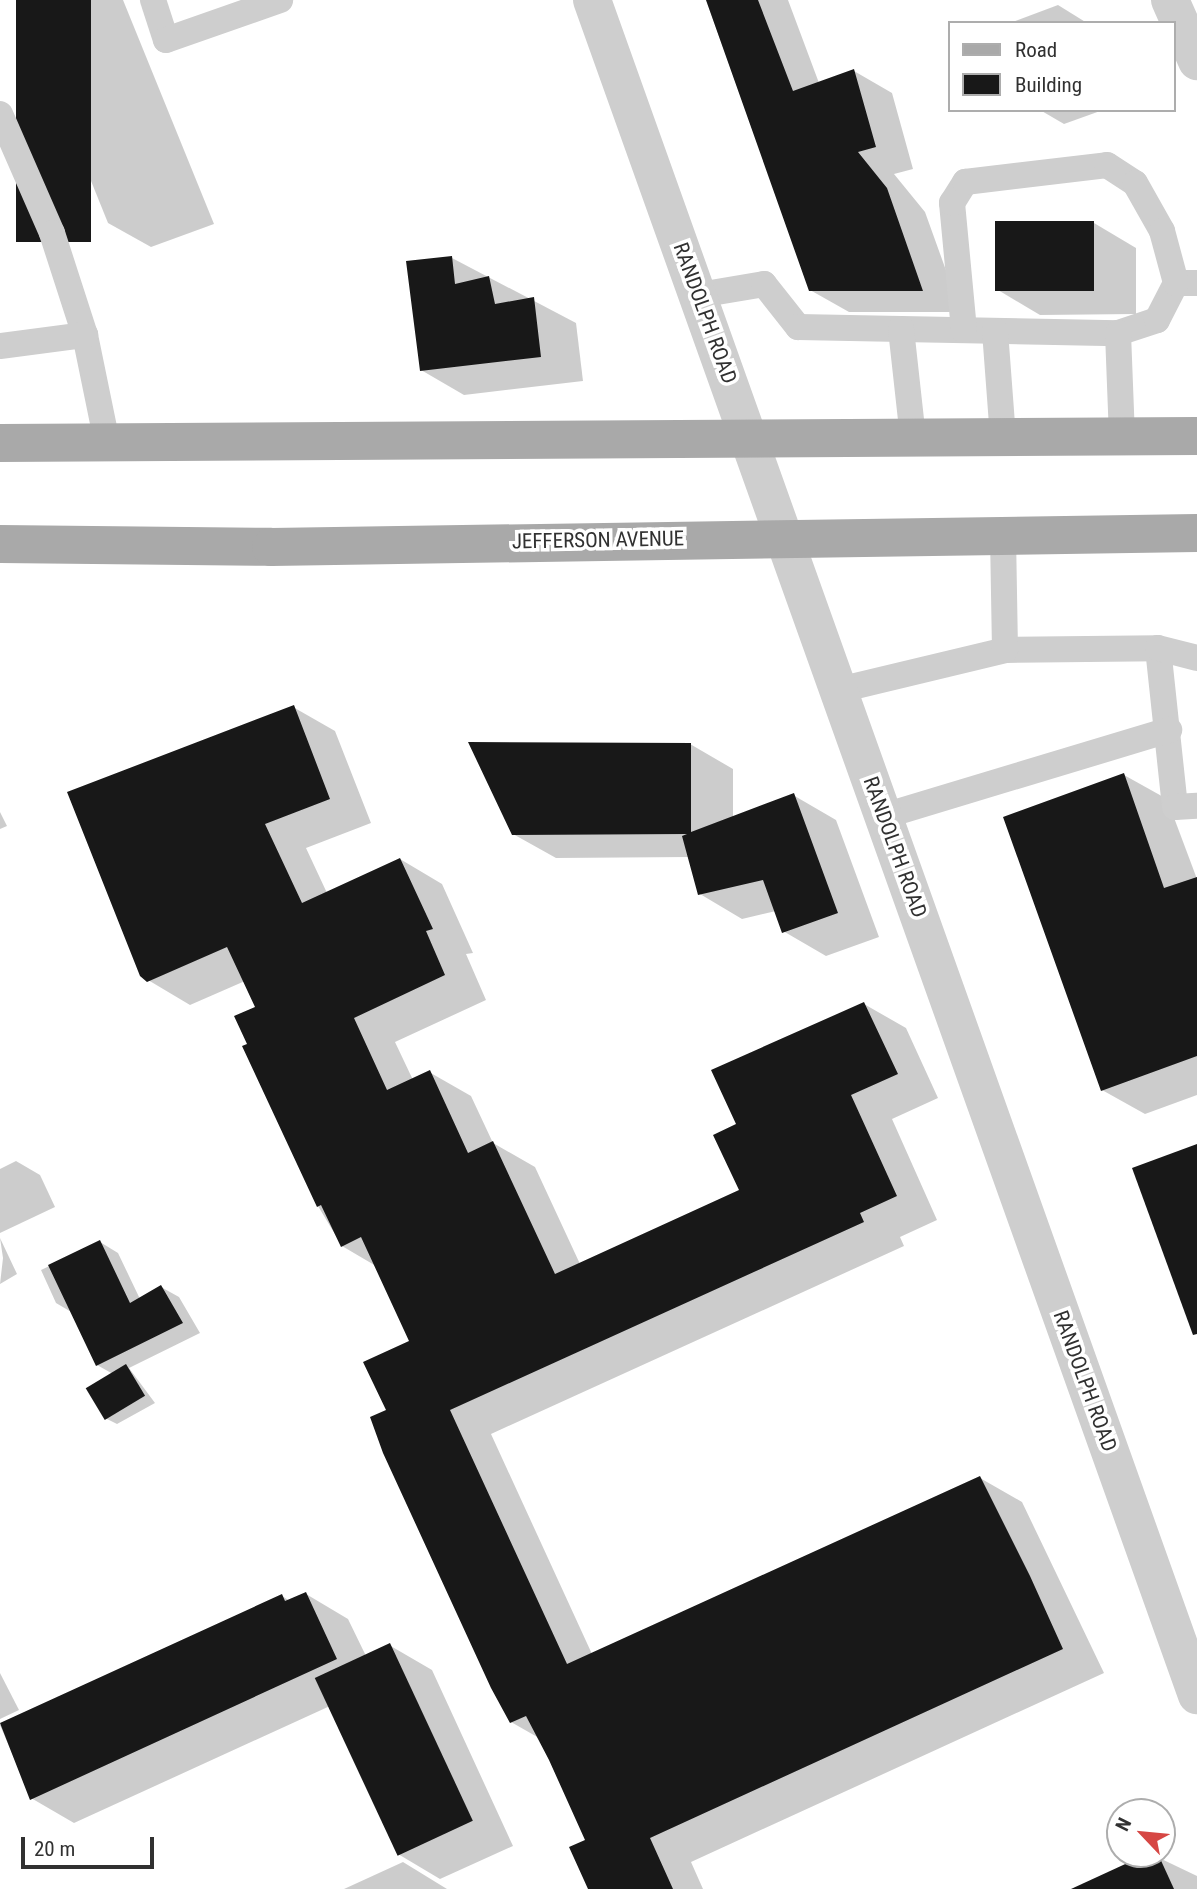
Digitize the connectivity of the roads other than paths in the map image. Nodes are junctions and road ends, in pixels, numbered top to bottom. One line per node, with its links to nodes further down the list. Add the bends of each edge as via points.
1 (153, 0): 2 (lane, via 166,40)
2 (280, 0)
3 (592, 0): 8 (street, RANDOLPH ROAD)
4 (1170, 0): 5 (street)
5 (1197, 61)
6 (0, 114): 13 (lane, via 52,233)
7 (1186, 283): 10 (lane, via 1135,183 1107,165 965,183 952,203); 12 (lane, via 1157,320)
8 (699, 295): 9 (lane, via 749,282 764,284 798,327); 17 (street, RANDOLPH ROAD)
9 (901, 329): 10 (lane); 18 (lane)
10 (964, 330): 11 (lane)
11 (995, 331): 12 (lane); 19 (lane)
12 (1118, 334): 15 (lane)
13 (85, 335): 14 (lane); 21 (lane)
14 (0, 346)
15 (1122, 436): 16 (main road); 19 (main road)
16 (1197, 436)
17 (750, 437): 18 (main road); 21 (main road); 24 (street, RANDOLPH ROAD)
18 (914, 437): 19 (main road)
19 (1003, 437)
20 (1, 440): 21 (main road)
21 (107, 442)
22 (1197, 533): 23 (main road, JEFFERSON AVENUE)
23 (1003, 535): 24 (main road, JEFFERSON AVENUE); 27 (lane)
24 (784, 537): 25 (main road, JEFFERSON AVENUE, via 271,548); 29 (street, RANDOLPH ROAD)
25 (0, 544)
26 (1158, 648): 27 (lane); 28 (lane); 30 (lane)
27 (1005, 650): 29 (lane)
28 (1197, 659)
29 (839, 690): 32 (street, RANDOLPH ROAD)
30 (1169, 730): 31 (lane, via 1175,807); 32 (lane)
31 (1197, 806)
32 (884, 816): 33 (street, RANDOLPH ROAD)
33 (1197, 1695)

